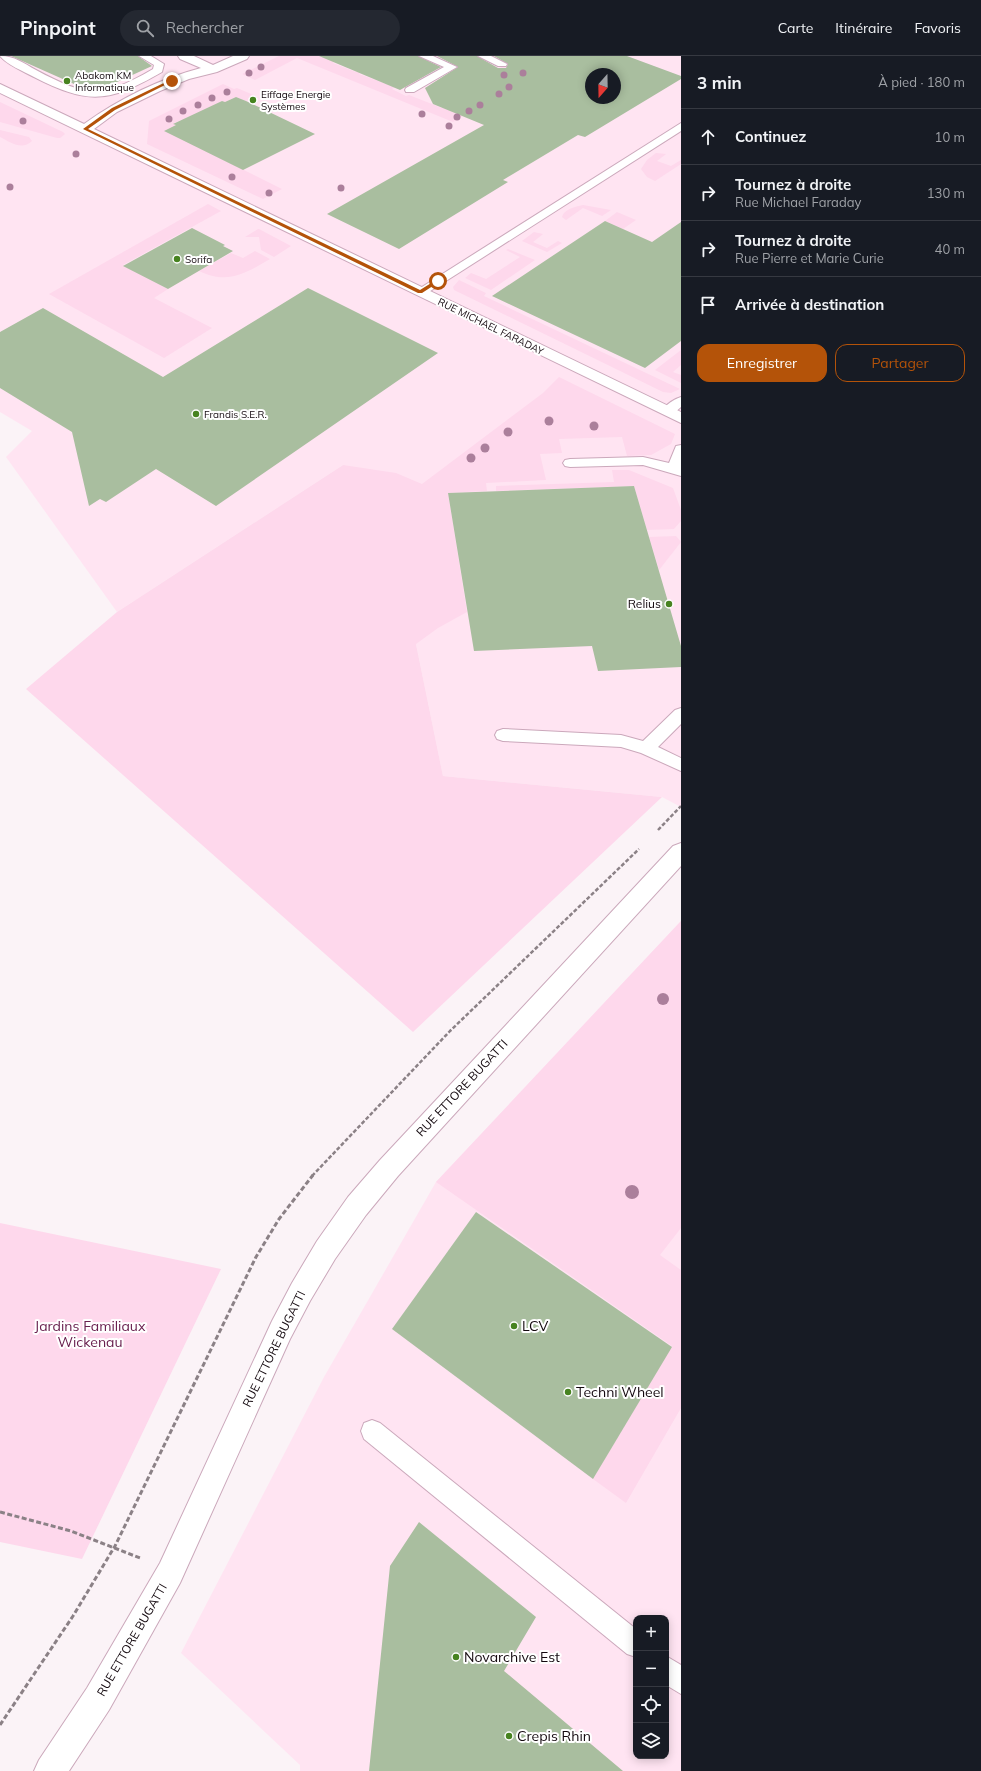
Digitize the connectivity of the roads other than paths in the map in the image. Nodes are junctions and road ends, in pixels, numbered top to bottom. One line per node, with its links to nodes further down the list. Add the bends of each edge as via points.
1 (5, 56): 6 (lane, via 74,91 92,95 113,91 155,72 160,66)
2 (184, 56): 8 (street)
3 (243, 56): 8 (street)
4 (424, 56): 11 (lane, via 452,67)
5 (483, 56): 7 (lane)
6 (152, 57)
7 (502, 64)
8 (213, 70): 10 (street); 14 (street, via 185,76 156,88 113,109)
9 (0, 88): 14 (street, RUE MICHAEL FARADAY)
10 (188, 88)
11 (410, 90)
12 (124, 118): 14 (street)
13 (681, 126): 15 (lane)
14 (85, 129): 15 (street, RUE MICHAEL FARADAY)
15 (420, 292): 17 (street, RUE MICHAEL FARADAY)
16 (681, 401): 17 (lane)
17 (675, 414)
18 (681, 449): 20 (lane, via 675,464)
19 (570, 463): 20 (lane, via 643,461)
20 (680, 471)
21 (681, 714): 23 (lane)
22 (503, 735): 23 (lane, via 620,741)
23 (646, 748): 24 (lane)
24 (681, 766)
25 (681, 852): 30 (street, RUE ETTORE BUGATTI, via 389,1168 357,1206 326,1250 281,1330 170,1572 98,1699)
26 (372, 1431): 27 (lane)
27 (633, 1643)
28 (669, 1671): 29 (lane)
29 (681, 1681)
30 (50, 1771)

